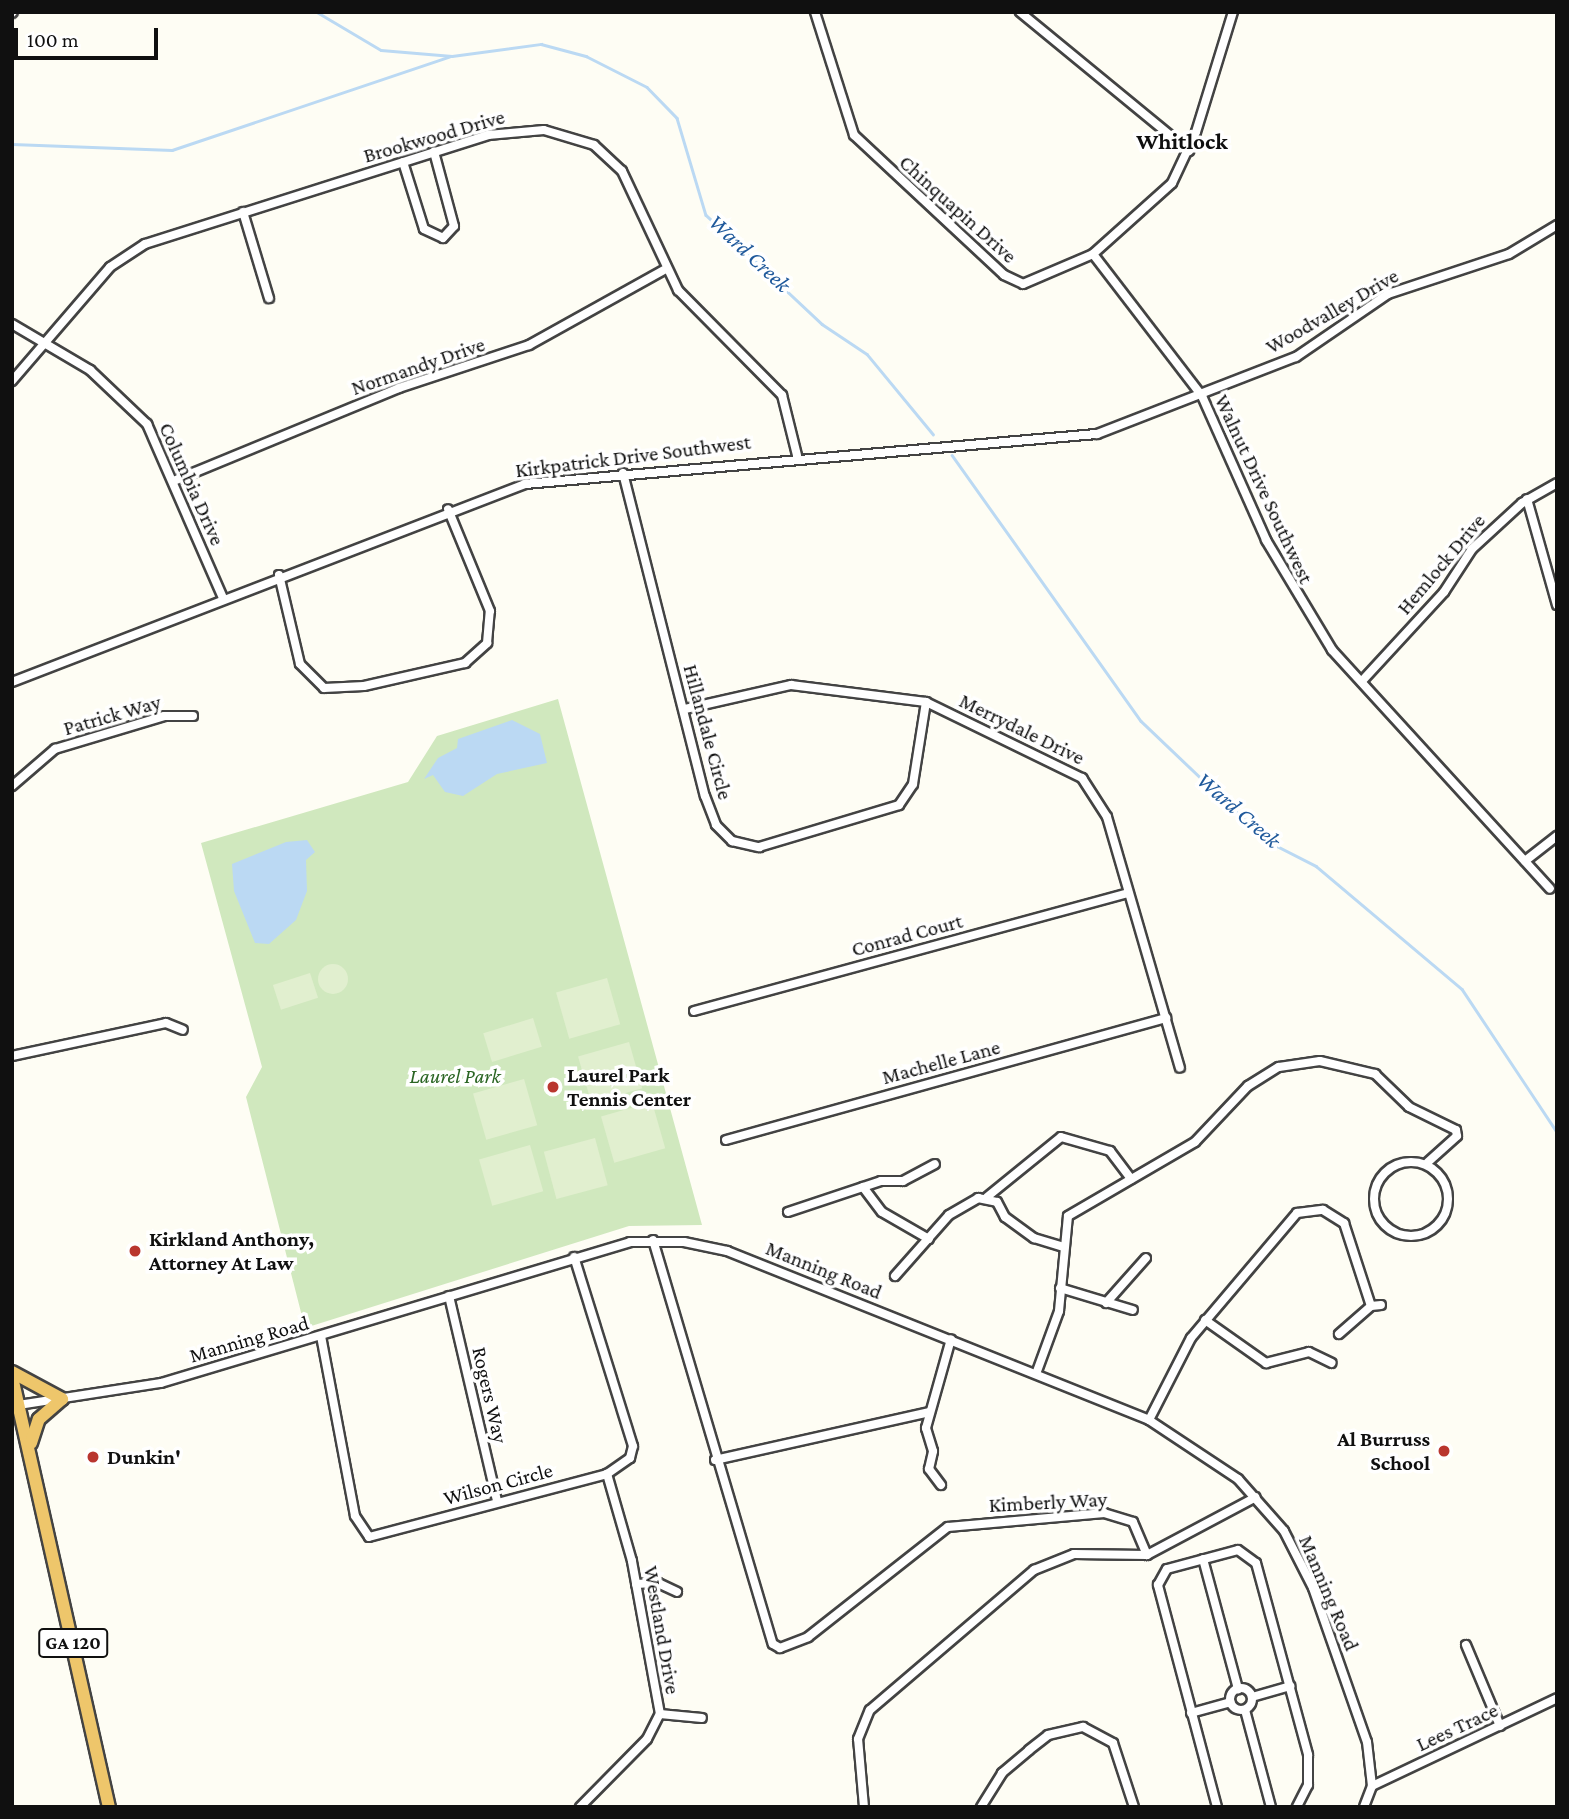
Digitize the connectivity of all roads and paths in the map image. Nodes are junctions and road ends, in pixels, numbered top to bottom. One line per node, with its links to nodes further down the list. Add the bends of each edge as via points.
1 (815, 12): 9 (street, Chinquapin Drive, via 854,135 1004,275 1034,283)
2 (1020, 12): 4 (street)
3 (1233, 12): 4 (street, Chinquapin Drive)
4 (1189, 151): 9 (street, Chinquapin Drive, via 1165,193)
5 (434, 152): 6 (street, Brookwood Drive); 6 (street, via 454,226 443,238 424,229); 10 (street, Brookwood Drive, via 509,131 544,130 594,145 631,186)
6 (403, 162): 7 (street, Brookwood Drive)
7 (243, 212): 11 (street); 13 (street, Brookwood Drive, via 145,244 124,257)
8 (1557, 225): 15 (street, Woodvalley Drive, via 1509,254 1396,290 1296,357)
9 (1093, 254): 15 (street, Walnut Drive Southwest)
10 (664, 270): 16 (street, Brookwood Drive, via 711,329 782,395); 18 (street, Normandy Drive, via 529,345 399,388)
11 (269, 298)
12 (12, 324): 13 (street, Columbia Drive)
13 (46, 344): 14 (street, Brookwood Drive); 18 (street, Columbia Drive, via 122,395 147,424)
14 (12, 381)
15 (1202, 397): 16 (street, Kirkpatrick Drive Southwest, via 1097,433); 25 (street, Walnut Drive Southwest, via 1299,603)
16 (797, 455): 17 (street, Kirkpatrick Drive Southwest)
17 (623, 473): 21 (street, Kirkpatrick Drive Southwest, via 526,484); 28 (street, Hillandale Circle, via 633,532)
18 (176, 480): 23 (street, Columbia Drive)
19 (1557, 483): 20 (street, Hemlock Drive)
20 (1527, 499): 24 (street); 25 (street, Hemlock Drive, via 1472,549 1444,592)
21 (448, 509): 22 (street, Kirkpatrick Drive Southwest); 22 (street, via 492,625 483,651 465,663 364,686 324,688 300,664)
22 (279, 575): 23 (street, Kirkpatrick Drive Southwest)
23 (223, 598): 26 (street, Kirkpatrick Drive Southwest)
24 (1557, 605)
25 (1363, 681): 32 (street, Walnut Drive Southwest)
26 (12, 682)
27 (926, 702): 28 (street, Merrydale Drive, via 791,685); 28 (street, Hillandale Circle, via 913,784 899,805 759,847 732,841 716,825); 34 (street, Merrydale Drive, via 1094,787)
28 (685, 709)
29 (193, 716): 30 (street, Patrick Way, via 164,716 55,749)
30 (12, 786)
31 (1557, 836): 32 (street)
32 (1525, 861): 33 (street, Walnut Drive Southwest)
33 (1550, 889)
34 (1128, 893): 35 (street, Conrad Court); 36 (street, Merrydale Drive)
35 (694, 1011)
36 (1166, 1018): 39 (street, Merrydale Drive); 40 (street, Machelle Lane)
37 (183, 1030): 38 (street, via 166,1023)
38 (12, 1056)
39 (1180, 1068)
40 (726, 1140)
41 (1429, 1162): 41 (street, via 1390,1170 1376,1187 1388,1231 1400,1238 1424,1232 1447,1210 1446,1189); 43 (street, via 1457,1136 1452,1125 1409,1107 1375,1074 1320,1061 1279,1067 1248,1086 1195,1142)
42 (935, 1164): 44 (street, via 903,1181)
43 (1131, 1179): 45 (street, via 1110,1151 1060,1138); 49 (street, via 1074,1210)
44 (863, 1187): 46 (street); 47 (street, via 882,1213)
45 (987, 1197): 47 (street, via 960,1205); 49 (street, via 1034,1238)
46 (788, 1212)
47 (929, 1239): 52 (street)
48 (653, 1240): 50 (street, Manning Road); 60 (street, Manning Road, via 727,1251); 69 (street)
49 (1062, 1246): 53 (street)
50 (574, 1257): 54 (street, Manning Road); 70 (street, Wilson Circle, via 633,1446 630,1458)
51 (1146, 1258): 55 (street)
52 (895, 1276)
53 (1060, 1288): 55 (street); 62 (street, via 1056,1322)
54 (449, 1296): 59 (street, Manning Road); 73 (street, Rogers Way)
55 (1107, 1303): 56 (street)
56 (1133, 1310)
57 (1205, 1320): 58 (street, via 1297,1213 1323,1210 1344,1223 1376,1305); 61 (street, via 1266,1363 1309,1352); 67 (street)
58 (1339, 1334)
59 (321, 1336): 64 (street, Manning Road, via 161,1383); 73 (street, Wilson Circle, via 355,1516 369,1537)
60 (951, 1339): 62 (street, Manning Road); 66 (street)
61 (1332, 1363)
62 (1036, 1374): 67 (street, Manning Road)
63 (12, 1375): 64 (highway); 65 (highway, GA 120)
64 (62, 1399): 65 (street, Manning Road); 68 (highway, via 39,1419)
65 (16, 1406): 68 (highway, GA 120)
66 (930, 1412): 69 (street); 71 (street, via 929,1469)
67 (1149, 1420): 72 (street, Manning Road, via 1205,1452)
68 (31, 1443): 90 (highway, GA 120)
69 (715, 1460): 74 (street, Kimberly Way, via 760,1613 780,1648 808,1637 948,1527 1104,1513 1132,1522)
70 (607, 1474): 73 (street, Wilson Circle); 76 (street, Westland Drive)
71 (941, 1485)
72 (1256, 1497): 74 (street); 89 (street, Manning Road, via 1284,1531 1312,1588 1367,1742)
73 (497, 1502)
74 (1147, 1555): 92 (street, via 1074,1553 1034,1570 870,1710 858,1739)
75 (1203, 1559): 79 (street, via 1238,1550 1254,1558); 80 (street); 85 (street, via 1167,1569 1158,1585)
76 (636, 1584): 77 (street, via 658,1583); 86 (street, Westland Drive)
77 (677, 1592)
78 (1466, 1645): 88 (street)
79 (1290, 1686): 81 (street); 97 (street, via 1310,1768)
80 (1238, 1689): 81 (street); 83 (street)
81 (1252, 1697): 84 (street)
82 (1557, 1698): 88 (street, Lees Trace)
83 (1231, 1702): 84 (street); 85 (street)
84 (1245, 1710): 96 (street)
85 (1191, 1713): 95 (street)
86 (660, 1714): 87 (street); 91 (street, Westland Drive, via 647,1740)
87 (702, 1718)
88 (1500, 1726): 89 (street, Lees Trace)
89 (1372, 1786): 98 (street, Manning Road)
90 (109, 1807)
91 (580, 1807)
92 (864, 1807)
93 (981, 1807): 94 (street, via 1002,1773 1048,1735 1083,1727 1113,1743)
94 (1134, 1807)
95 (1217, 1807)
96 (1271, 1807)
97 (1297, 1807)
98 (1364, 1807)

